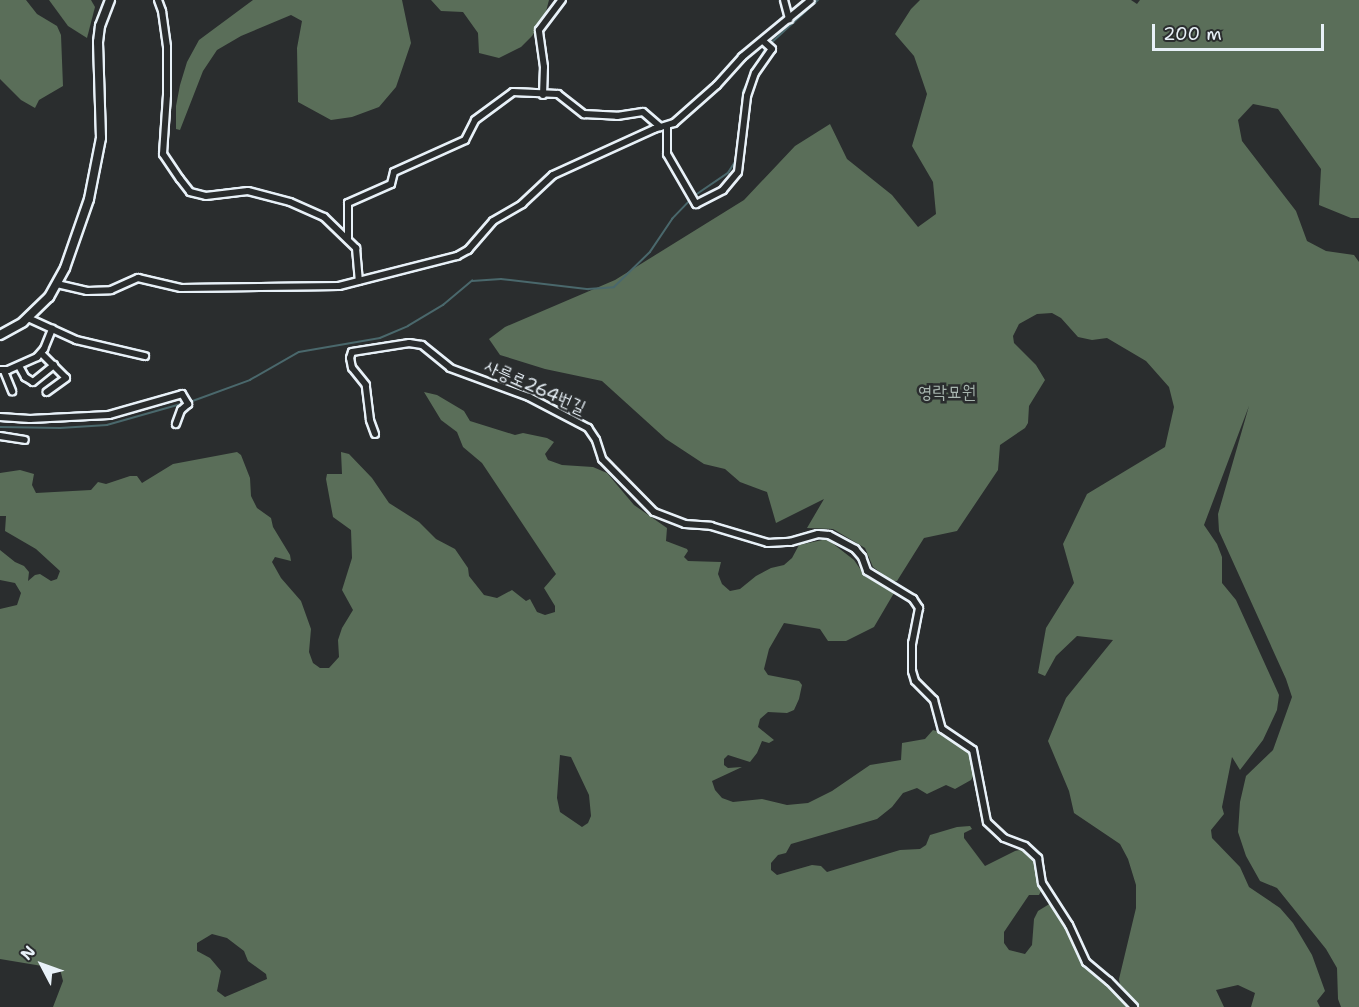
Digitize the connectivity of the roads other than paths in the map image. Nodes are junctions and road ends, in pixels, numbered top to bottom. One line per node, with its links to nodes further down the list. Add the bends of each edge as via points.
1 (110, 0): 12 (main road, via 98,42 100,151 88,199)
2 (158, 0): 10 (street, via 166,47 168,95 164,154 190,192 206,196 248,191 279,200 324,217)
3 (562, 0): 8 (street, via 539,30)
4 (784, 0): 6 (street)
5 (811, 0): 6 (street)
6 (789, 19): 7 (street)
7 (764, 42): 9 (street, via 742,57 696,106); 9 (street, via 771,48 747,96 738,172 723,190 699,204 694,201 666,154)
8 (543, 95): 9 (street, via 558,94 584,114 617,116 644,112); 10 (street, via 513,92 475,120 465,140 394,172 391,184 348,203)
9 (664, 127): 11 (street, via 553,175 522,204 493,221 463,253)
10 (348, 238): 11 (street, via 356,248)
11 (359, 281): 12 (street, via 318,288 190,288 138,278 111,290 87,291)
12 (57, 284): 13 (main road)
13 (28, 318): 14 (street); 15 (main road)
14 (52, 329): 16 (street); 17 (street, via 76,340)
15 (0, 335)
16 (41, 353): 18 (street); 19 (street)
17 (145, 356)
18 (54, 365): 19 (street, via 33,382); 22 (street, via 66,378)
19 (19, 366): 20 (street)
20 (2, 370): 21 (street)
21 (12, 391)
22 (47, 392)
23 (0, 417): 24 (street, via 97,416 128,411 179,394 187,401)
24 (176, 424)
25 (375, 434): 28 (street, 사릉로264번길, via 366,385 352,368 352,352 409,343 422,345 450,368 529,397 588,428 602,459 654,512 685,524 711,526 768,543 818,534 829,535 855,549 867,571 906,594 919,608 912,643 915,681 934,700 942,729 973,750 987,822 1004,838 1025,846 1038,858 1042,883 1069,925 1086,962)
26 (0, 436): 27 (street)
27 (25, 440)
28 (1134, 1007)

